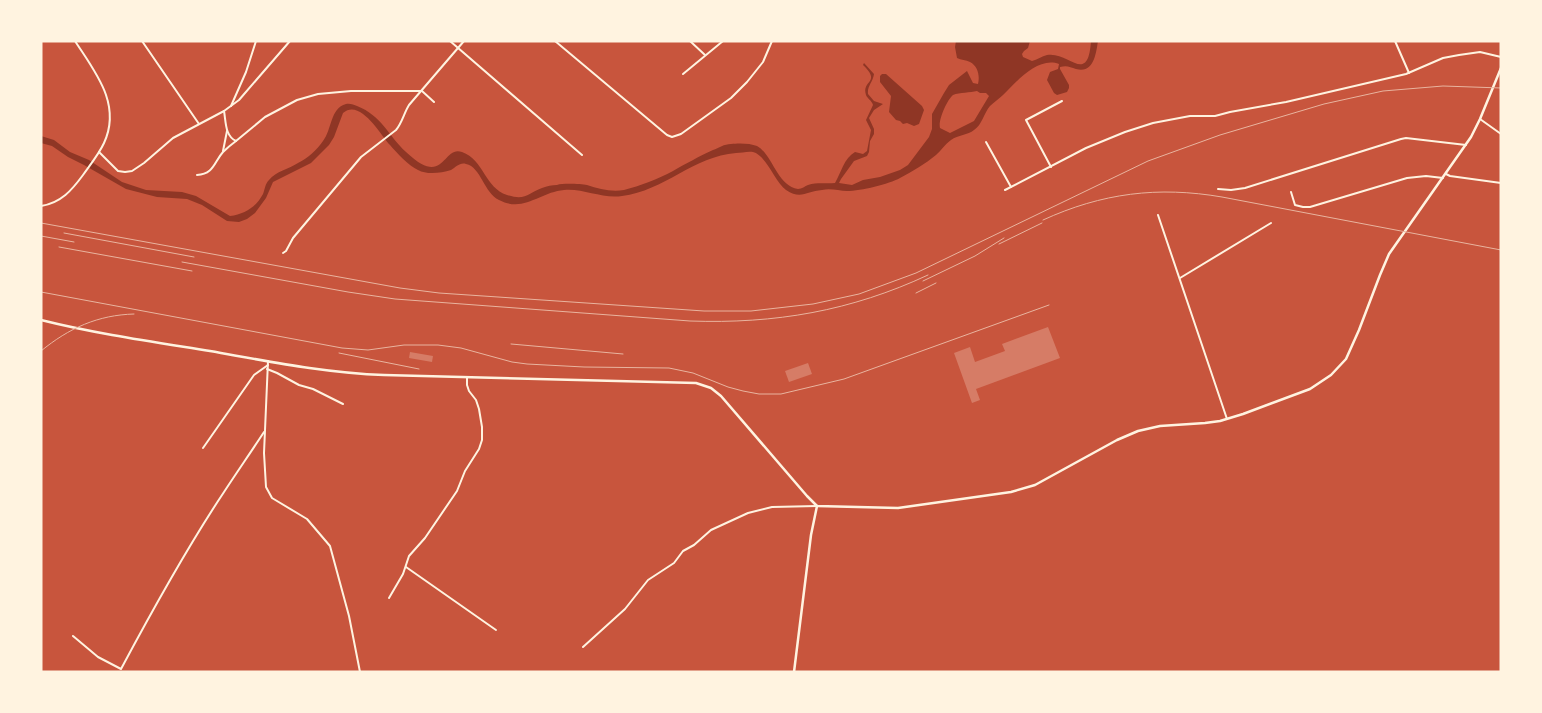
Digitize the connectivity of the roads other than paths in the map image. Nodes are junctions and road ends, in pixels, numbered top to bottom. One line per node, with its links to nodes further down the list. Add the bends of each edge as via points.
1 (75, 41): 30 (street, via 106,92 110,117)
2 (142, 41): 24 (street)
3 (256, 41): 21 (street)
4 (290, 41): 21 (street)
5 (450, 41): 12 (street)
6 (464, 41): 12 (street)
7 (555, 41): 10 (street, via 672,137 731,98 763,62)
8 (690, 41): 13 (street)
9 (723, 41): 13 (street)
10 (772, 41)
11 (1395, 41): 16 (street)
12 (458, 48): 18 (street); 32 (street)
13 (705, 55): 17 (street)
14 (1501, 57): 16 (street, via 1480,52 1460,54)
15 (1501, 68): 23 (street)
16 (1409, 73): 33 (street, via 1215,116 1190,116 1153,123 1086,148)
17 (683, 74)
18 (422, 91): 20 (street); 27 (street, via 318,94 297,100 265,117); 45 (street, via 404,112 399,126 358,161)
19 (1062, 101): 33 (street, via 1026,120)
20 (434, 102)
21 (230, 107): 22 (street)
22 (224, 111): 24 (street); 25 (street)
23 (1480, 119): 26 (street); 29 (street)
24 (199, 124): 30 (street, via 173,138 127,172 118,171)
25 (227, 131): 27 (street); 31 (street)
26 (1501, 134)
27 (236, 140): 31 (street)
28 (986, 142): 38 (street)
29 (1466, 145): 34 (street); 39 (street, via 1406,138 1245,188)
30 (99, 152): 42 (street, via 66,195 51,205)
31 (222, 152): 35 (street, via 207,173)
32 (582, 155)
33 (1051, 167): 38 (street)
34 (1446, 174): 36 (street); 37 (street)
35 (197, 175)
36 (1443, 178): 41 (street, via 1407,178 1310,207 1295,205); 52 (street, via 1392,249 1360,330 1339,368 1310,389)
37 (1501, 183)
38 (1011, 187): 40 (street)
39 (1218, 189)
40 (1005, 190)
41 (1291, 192)
42 (41, 206)
43 (1158, 215): 46 (street)
44 (1271, 222): 46 (street)
45 (282, 254)
46 (1180, 278): 52 (street)
47 (41, 320): 48 (street)
48 (268, 363): 49 (street); 50 (street, via 337,372); 54 (street, via 254,375)
49 (267, 369): 51 (street); 53 (street)
50 (467, 377): 55 (street, via 702,384 716,392); 56 (street, via 469,391 479,409 482,440 457,492 409,556)
51 (343, 404)
52 (1227, 419): 55 (street, via 1138,431 1035,485 1011,492 898,508)
53 (266, 430): 59 (street, via 190,547 121,670 98,657); 61 (street, via 266,487 272,498 307,519 330,546)
54 (203, 448)
55 (817, 506): 60 (street, via 772,507 748,513 711,530 683,551 674,563 648,580 625,608); 62 (street)
56 (406, 567): 57 (street); 58 (street)
57 (389, 598)
58 (496, 630)
59 (73, 636)
60 (583, 647)
61 (360, 672)
62 (794, 672)

